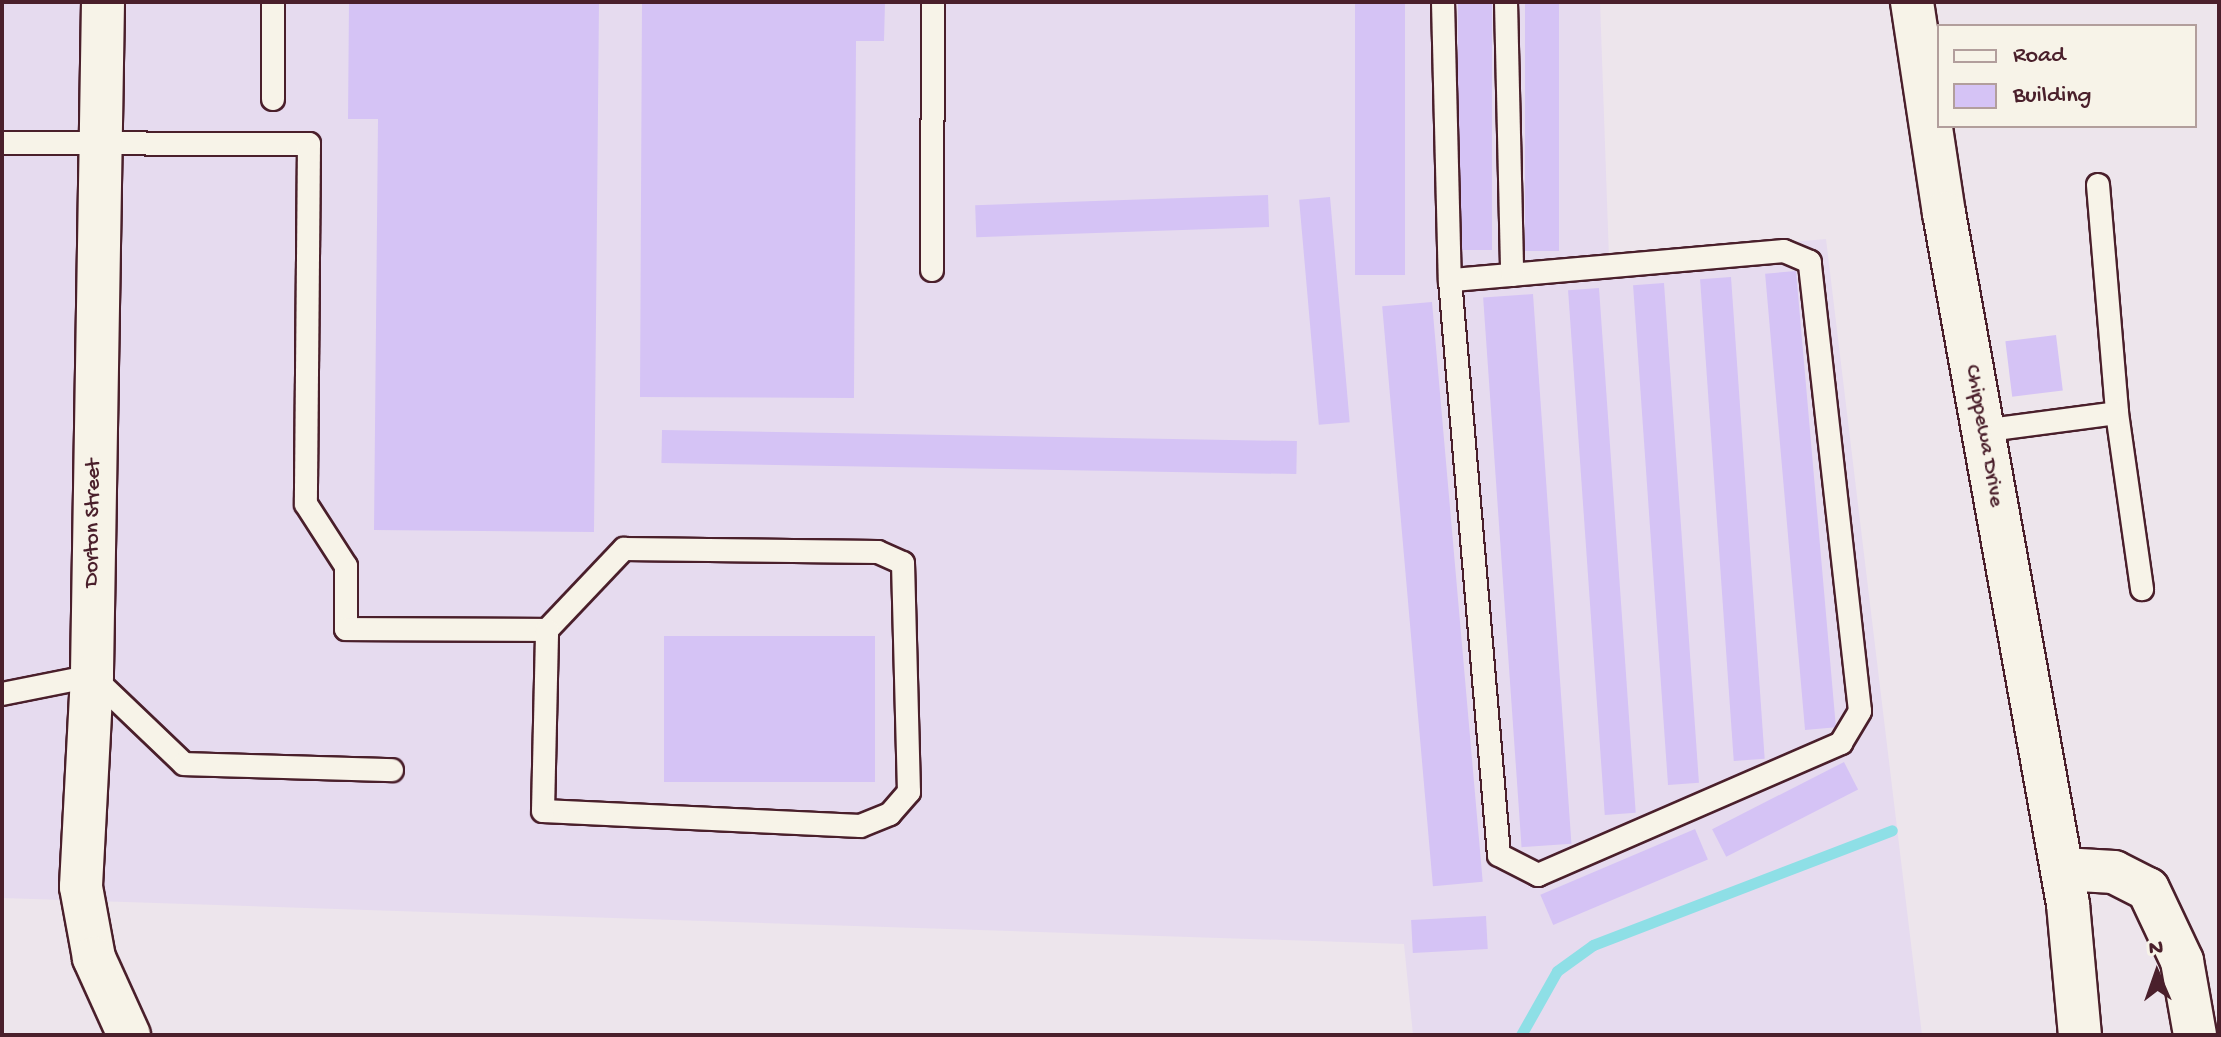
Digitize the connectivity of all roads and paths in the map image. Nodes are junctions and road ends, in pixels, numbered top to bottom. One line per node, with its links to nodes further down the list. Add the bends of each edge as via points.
1 (103, 2): 9 (street, Dorton Street)
2 (273, 2): 7 (lane)
3 (933, 2): 11 (lane)
4 (1443, 2): 13 (lane)
5 (1506, 2): 12 (lane)
6 (1912, 2): 15 (street, Chippewa Drive)
7 (273, 99)
8 (2, 143): 9 (lane)
9 (101, 144): 17 (lane, via 309,144 306,504 346,566 346,629); 18 (street, Dorton Street)
10 (2098, 185): 14 (lane)
11 (932, 270)
12 (1512, 275): 13 (lane); 13 (lane, via 1784,251 1810,262 1860,711 1841,743 1538,875 1499,855)
13 (1450, 280)
14 (2117, 413): 15 (lane); 16 (lane)
15 (1982, 431): 21 (street, Chippewa Drive)
16 (2142, 589)
17 (547, 630): 17 (lane, via 624,549 878,552 903,563 909,792 890,814 860,826 543,811)
18 (92, 676): 19 (lane); 20 (lane, via 184,764); 22 (street, Dorton Street, via 81,887 94,958)
19 (2, 694)
20 (392, 770)
21 (2062, 869): 23 (street, Chippewa Drive); 24 (street, via 2114,872 2148,889 2182,961)
22 (129, 1035)
23 (2080, 1035)
24 (2195, 1035)

